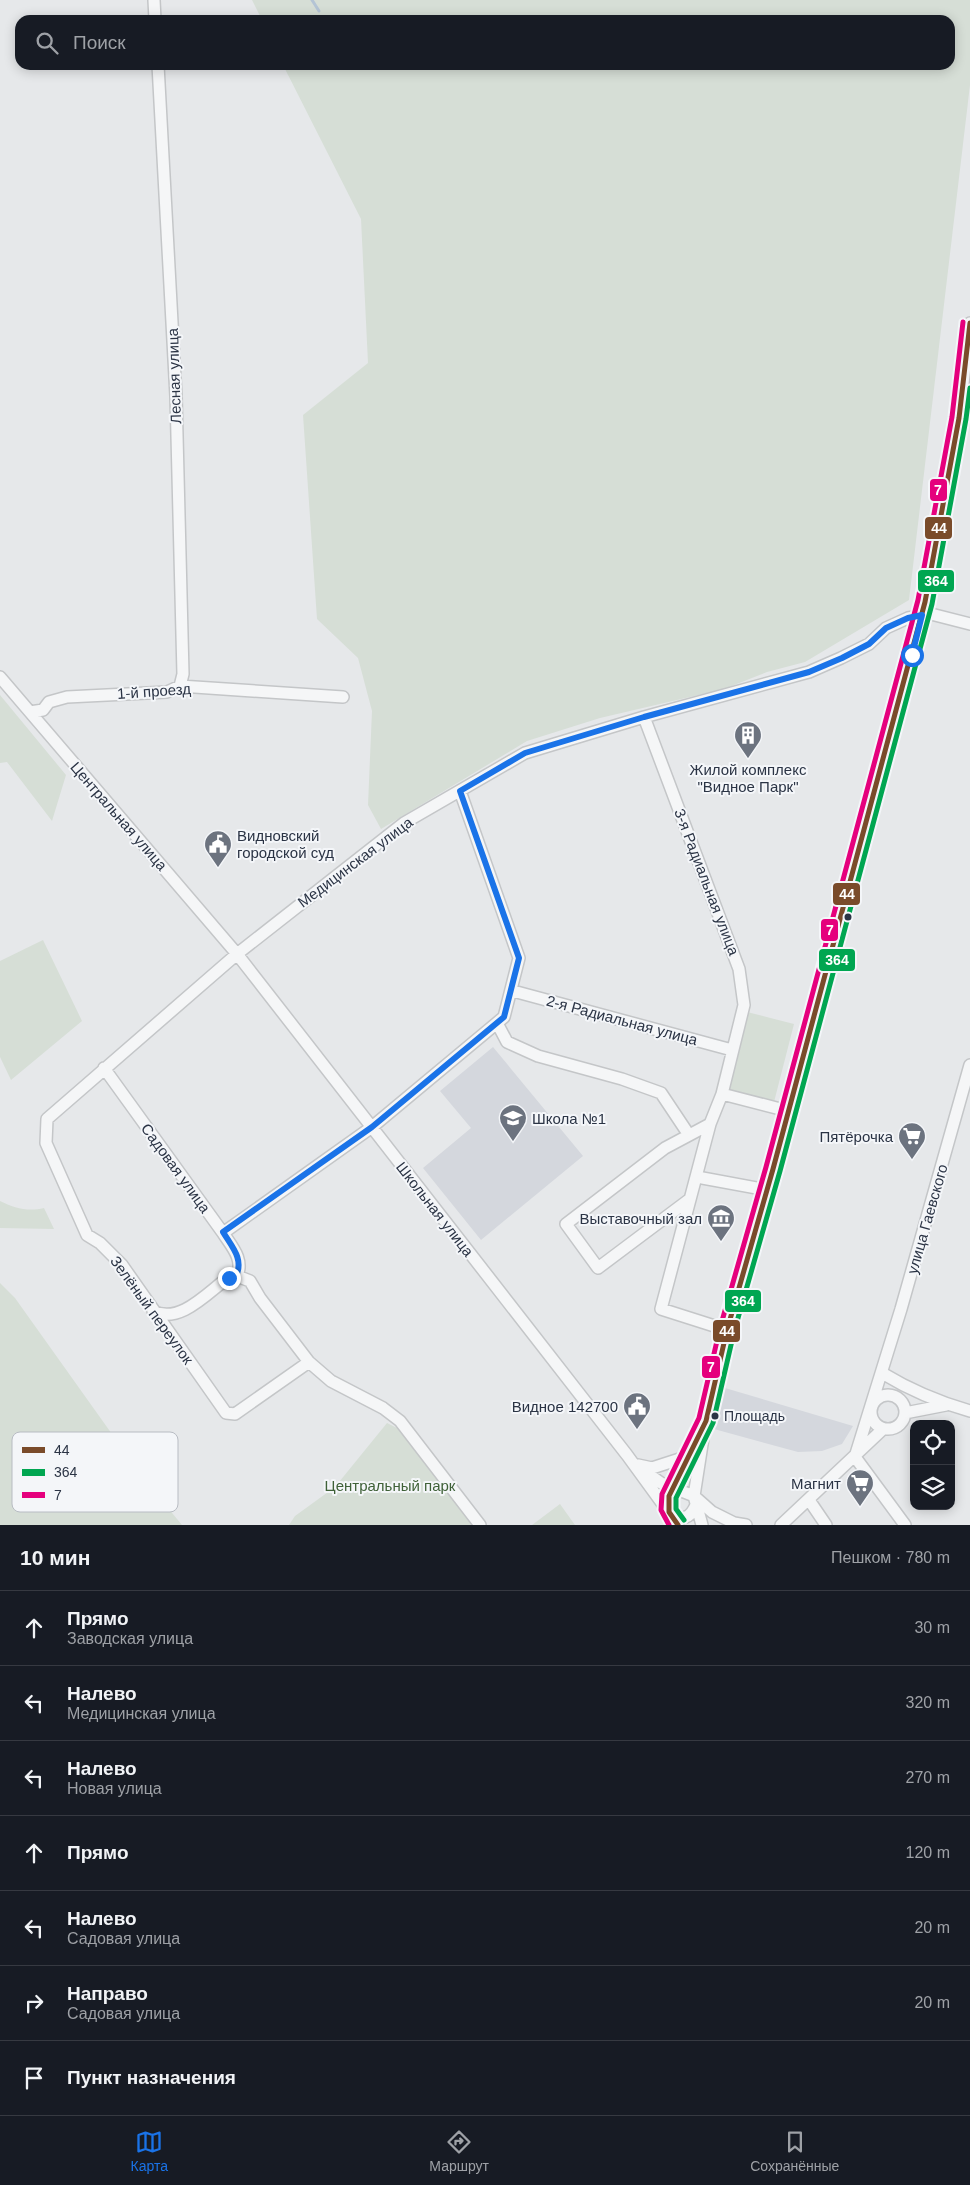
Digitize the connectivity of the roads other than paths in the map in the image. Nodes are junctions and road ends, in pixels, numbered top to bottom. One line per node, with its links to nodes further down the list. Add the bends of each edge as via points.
1 (154, 0): 2 (street)
2 (155, 15)
3 (158, 70): 8 (street, Лесная улица, via 176,396 183,674)
4 (970, 323): 5 (street, via 959,418)
5 (922, 615): 6 (street, via 931,614); 11 (street, Медицинская улица, via 886,628 869,644 809,672); 20 (street)
6 (970, 624)
7 (0, 677): 10 (street, Центральная улица)
8 (180, 686): 9 (street, 1-й проезд); 10 (street, 1-й проезд, via 167,692 67,697 49,702 42,710)
9 (343, 696)
10 (30, 712): 13 (street, Центральная улица)
11 (644, 717): 12 (street, Медицинская улица, via 525,753); 16 (street, 3-я Радиальная улица, via 740,969 744,1004)
12 (460, 791): 13 (street, Медицинская улица, via 404,823); 14 (street, via 519,958)
13 (238, 954): 18 (street, Медицинская улица); 23 (street, Школьная улица)
14 (512, 991): 15 (street, via 504,1017); 16 (street, 2-я Радиальная улица)
15 (497, 1023): 23 (street); 24 (street, via 507,1042 538,1056 622,1079 661,1094)
16 (732, 1050): 19 (street, 3-я Радиальная улица)
17 (970, 1065): 33 (street, улица Гаевского)
18 (104, 1068): 21 (street, Медицинская улица); 28 (street, Садовая улица)
19 (722, 1094): 20 (street); 22 (street, 3-я Радиальная улица)
20 (788, 1111): 26 (street)
21 (47, 1119): 30 (street, Зелёный переулок, via 46,1142 87,1235 122,1265)
22 (710, 1124): 24 (street); 25 (street, 3-я Радиальная улица)
23 (372, 1127): 28 (street); 44 (street, Школьная улица)
24 (689, 1135): 27 (street, via 665,1148 566,1224 598,1268)
25 (697, 1177): 26 (street); 27 (street, 3-я Радиальная улица)
26 (767, 1190): 31 (street)
27 (690, 1199): 31 (street, 3-я Радиальная улица, via 661,1309)
28 (223, 1232): 29 (street, Садовая улица, via 240,1260)
29 (236, 1276): 30 (street, via 174,1315 163,1315); 32 (street, via 250,1281)
30 (153, 1310): 32 (street, Зелёный переулок, via 226,1413 234,1414)
31 (727, 1330): 40 (street)
32 (309, 1362): 49 (street, via 331,1381 383,1408 400,1421)
33 (882, 1373): 34 (street); 35 (street); 37 (street, улица Гаевского)
34 (906, 1387): 35 (street); 36 (street)
35 (889, 1395): 37 (street, via 876,1400); 39 (street, via 899,1399)
36 (946, 1404): 38 (street); 39 (street)
37 (872, 1406): 41 (street, via 875,1424); 43 (street, улица Гаевского)
38 (970, 1410)
39 (905, 1413): 41 (street, via 899,1426)
40 (706, 1421): 42 (street); 47 (street)
41 (883, 1429): 43 (street, улица Гаевского)
42 (689, 1456): 44 (street, via 652,1468); 45 (street)
43 (855, 1457): 46 (street, улица Гаевского); 55 (street)
44 (633, 1464): 45 (street); 48 (street, Школьная улица)
45 (673, 1489): 47 (street); 48 (street, via 667,1504)
46 (809, 1500): 53 (street, улица Гаевского); 54 (street)
47 (695, 1501): 48 (street, via 692,1514 685,1519); 51 (street); 52 (street, via 734,1523)
48 (669, 1513): 50 (street, Школьная улица)
49 (480, 1525)
50 (678, 1525)
51 (702, 1525)
52 (746, 1525)
53 (781, 1525)
54 (826, 1525)
55 (905, 1525)

